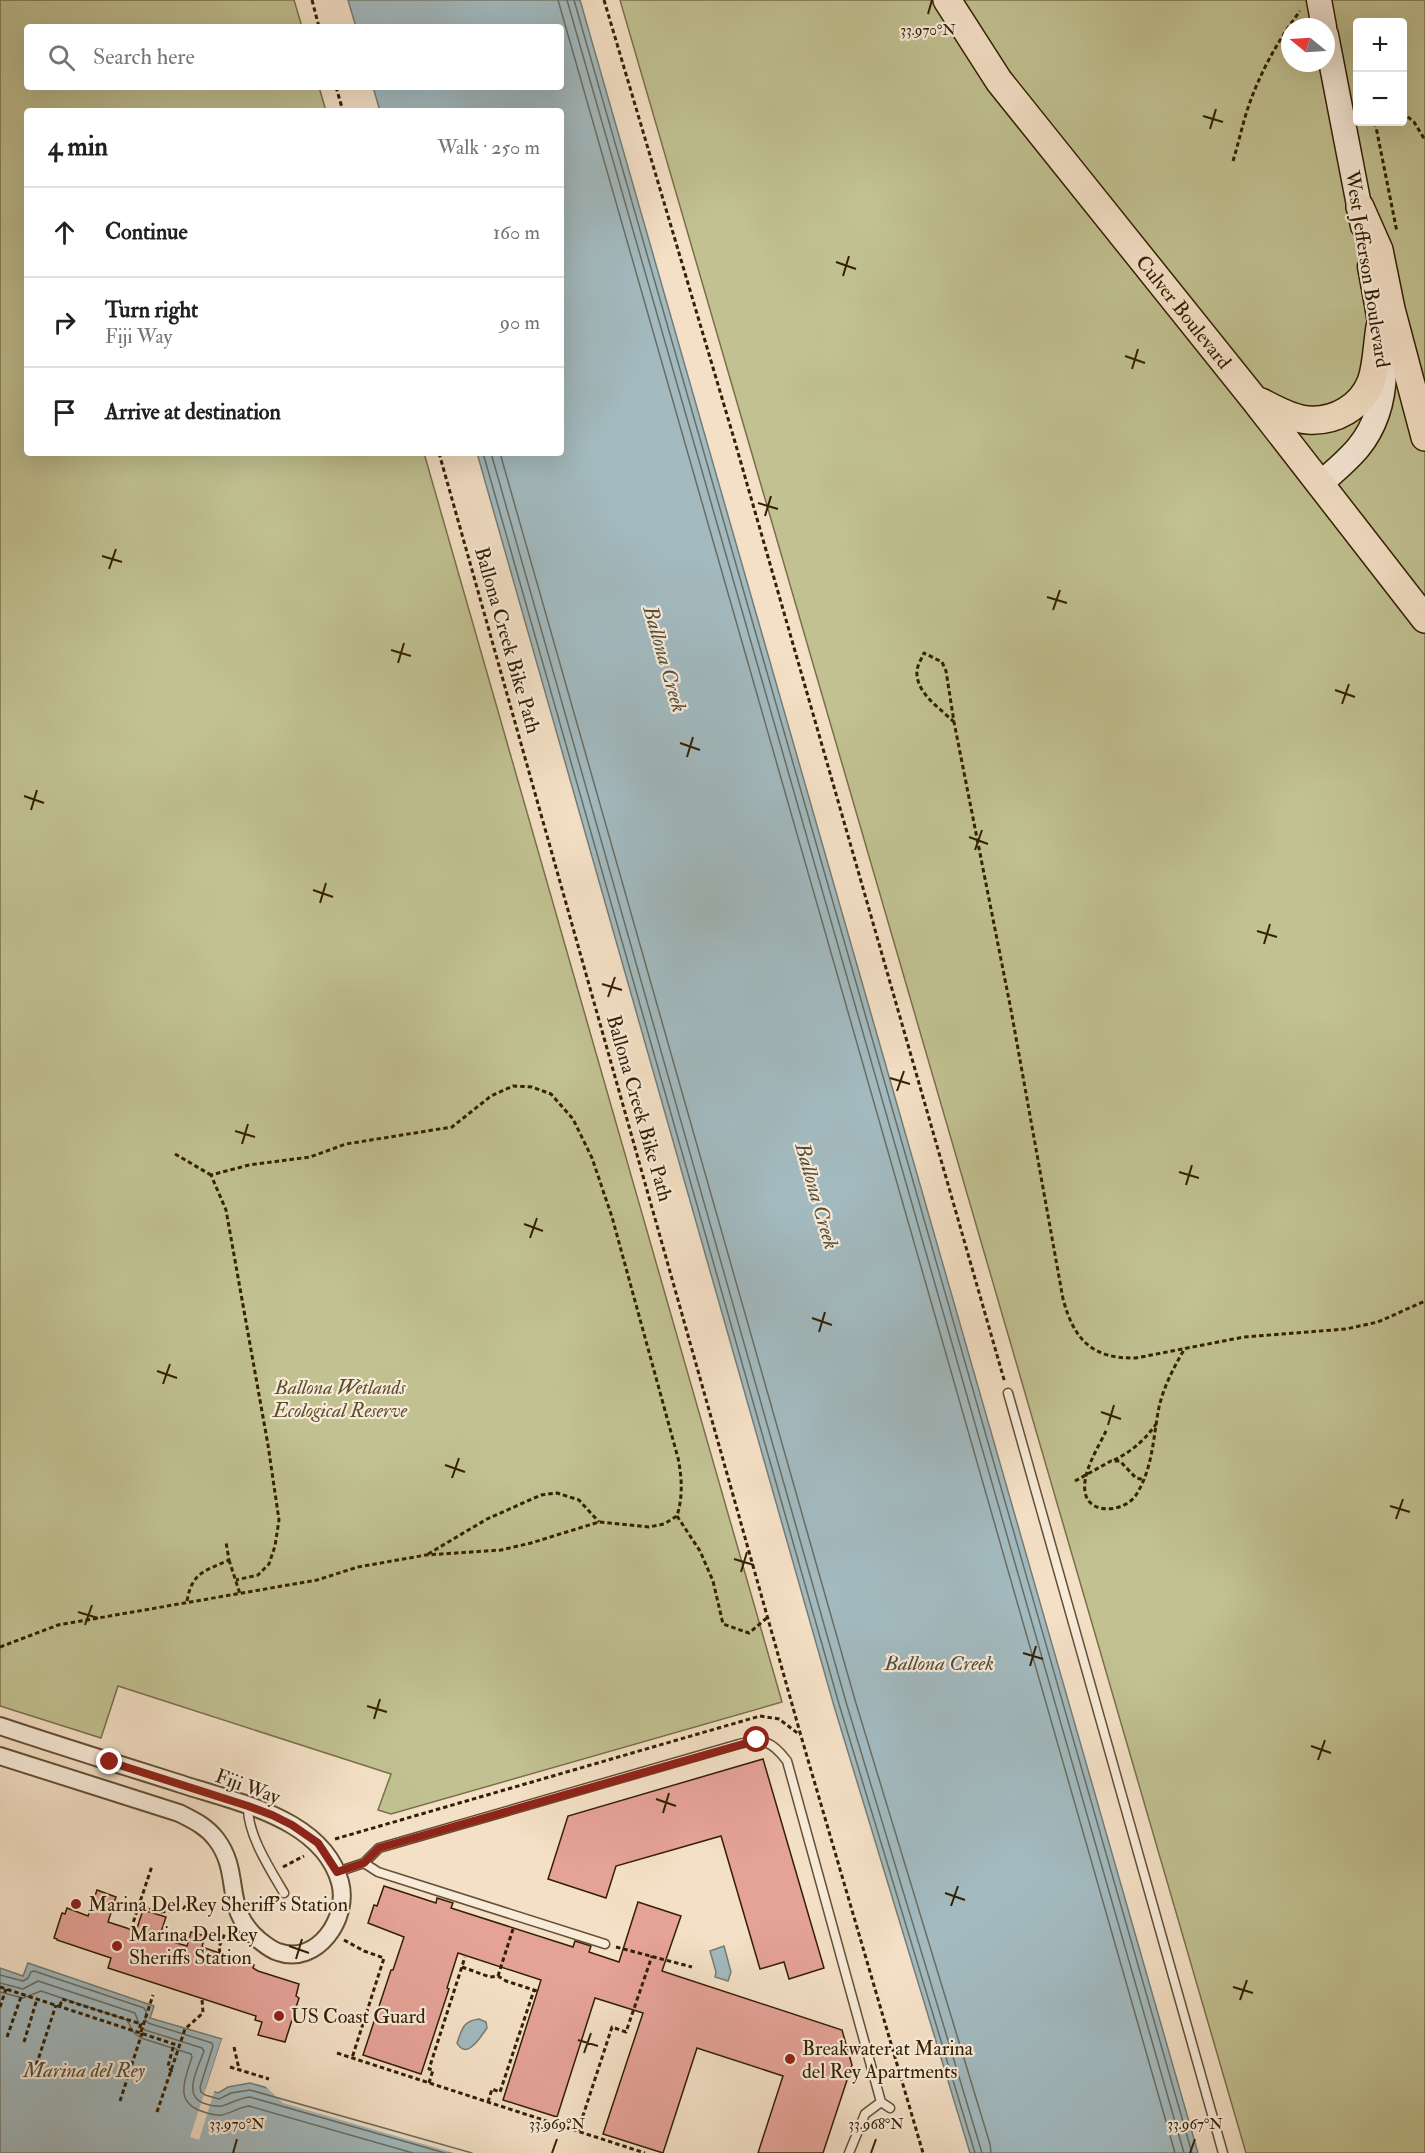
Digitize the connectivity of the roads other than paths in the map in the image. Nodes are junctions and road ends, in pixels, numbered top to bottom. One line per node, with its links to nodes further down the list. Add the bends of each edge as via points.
1 (947, 0): 7 (main road, Culver Boulevard, via 999,81)
2 (1310, 5): 3 (main road)
3 (1318, 18)
4 (1333, 72): 5 (main road, West Jefferson Boulevard)
5 (1360, 207): 6 (main road, West Jefferson Boulevard); 8 (main road, via 1379,250)
6 (1380, 327): 7 (main road, via 1371,381 1361,400 1348,410 1331,418 1308,420 1292,417); 9 (main road, West Jefferson Boulevard, via 1384,388 1380,412 1358,448)
7 (1254, 399): 9 (main road, Culver Boulevard)
8 (1425, 437)
9 (1321, 483): 10 (main road, Culver Boulevard)
10 (1425, 619)
11 (1008, 1393): 22 (lane)
12 (0, 1726): 14 (street, Fiji Way)
13 (0, 1756): 16 (street, Fiji Way, via 199,1823 224,1851 242,1922 276,1952 302,1954 325,1941 342,1900)
14 (248, 1806): 16 (street, Fiji Way, via 292,1825 318,1843); 17 (lane, via 251,1831)
15 (364, 1863): 16 (lane); 18 (lane, via 378,1872); 19 (lane, via 379,1848 739,1744 765,1742 787,1761)
16 (337, 1872)
17 (284, 1893)
18 (605, 1944)
19 (881, 2102): 20 (lane); 21 (lane, via 865,2114)
20 (890, 2108)
21 (849, 2153)
22 (1223, 2153)

